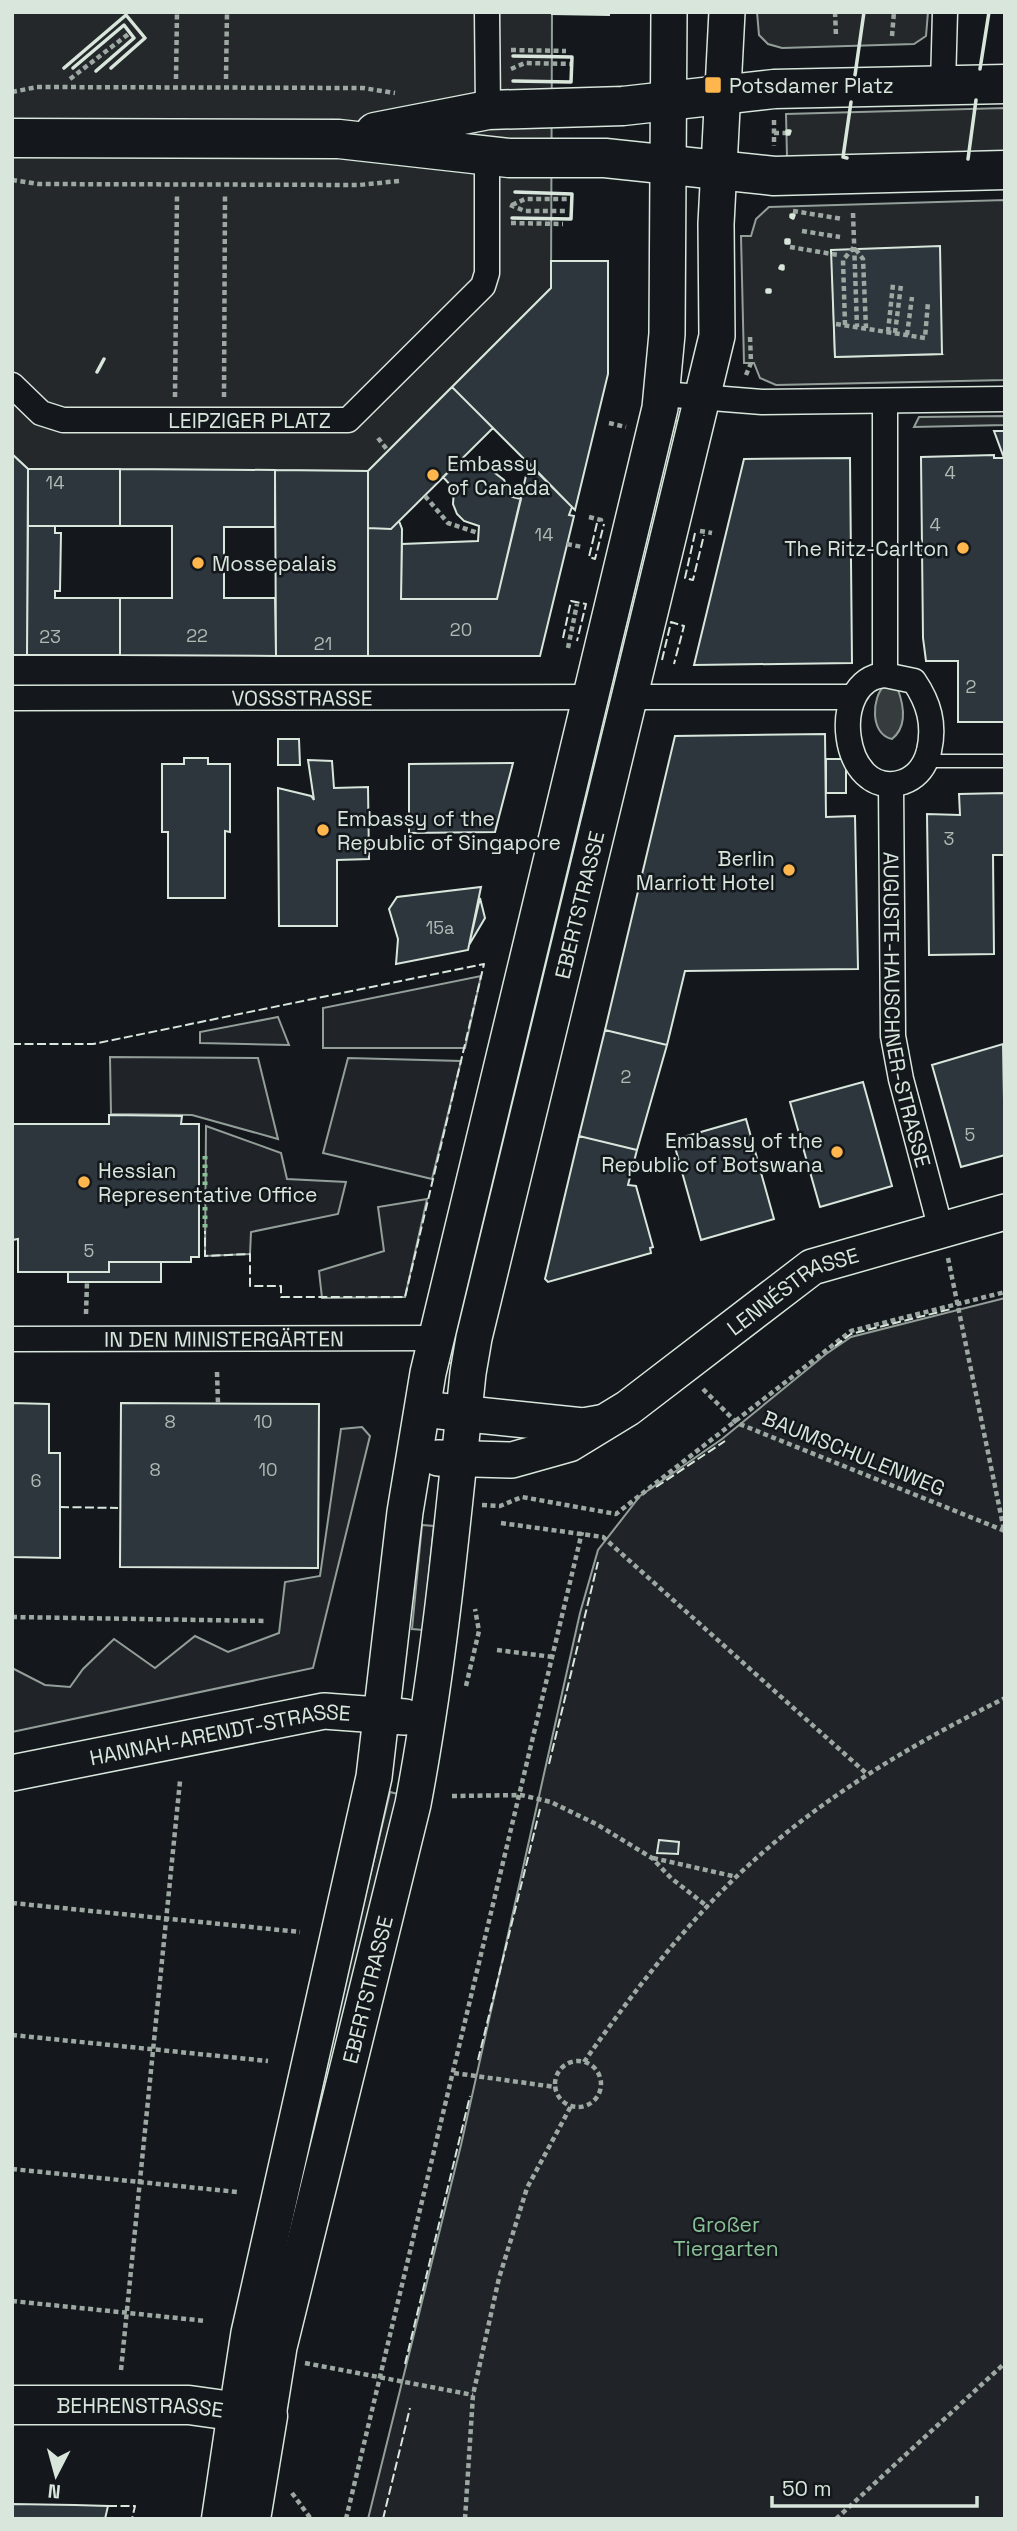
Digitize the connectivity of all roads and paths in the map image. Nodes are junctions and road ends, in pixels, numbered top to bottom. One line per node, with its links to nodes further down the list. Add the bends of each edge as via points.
1 (177, 12): 17 (path)
2 (227, 12): 18 (path)
3 (487, 12): 25 (street)
4 (669, 12): 24 (main road)
5 (727, 12): 23 (main road)
6 (835, 12): 10 (path)
7 (894, 12): 11 (path)
8 (945, 12): 20 (street)
9 (131, 32): 16 (path)
10 (836, 36)
11 (892, 36)
12 (508, 50): 13 (path)
13 (566, 51)
14 (572, 64): 15 (path, via 526,63 510,69)
15 (519, 72)
16 (70, 79)
17 (176, 79)
18 (226, 79)
19 (1005, 84): 20 (main road)
20 (943, 85): 23 (main road)
21 (12, 92): 22 (path, via 37,87 323,88)
22 (408, 93)
23 (724, 94): 24 (main road); 34 (main road)
24 (668, 101): 25 (main road); 33 (main road)
25 (488, 110): 30 (main road)
26 (774, 114): 27 (path)
27 (774, 133): 28 (path); 32 (path)
28 (786, 133)
29 (12, 138): 30 (main road)
30 (338, 139): 31 (main road)
31 (487, 156): 33 (main road, via 605,158); 63 (street, LEIPZIGER PLATZ, via 487,273 483,286 348,420 63,421 41,413)
32 (774, 157)
33 (668, 165): 34 (main road); 64 (main road)
34 (720, 171): 35 (main road, via 774,176); 65 (main road, via 717,336)
35 (992, 171)
36 (12, 180): 37 (path, via 38,184 332,185)
37 (405, 181)
38 (177, 194): 68 (path)
39 (225, 195): 69 (path)
40 (569, 200): 41 (path, via 525,199 510,205 525,211)
41 (568, 211)
42 (793, 211): 44 (path)
43 (853, 213): 50 (path)
44 (843, 219)
45 (522, 223): 46 (path)
46 (563, 224)
47 (802, 231): 48 (path)
48 (840, 237)
49 (790, 247): 51 (path)
50 (854, 247): 57 (path, via 843,260); 58 (path); 59 (path, via 863,259)
51 (838, 255)
52 (893, 285): 60 (path)
53 (901, 285): 61 (path)
54 (912, 298): 62 (path)
55 (928, 302): 62 (path, via 925,338)
56 (836, 324): 57 (path)
57 (845, 325): 58 (path)
58 (857, 327): 59 (path)
59 (866, 328): 60 (path)
60 (888, 332): 61 (path)
61 (895, 333): 62 (path)
62 (907, 335)
63 (12, 385)
64 (663, 394): 65 (street); 83 (main road, EBERTSTRASSE)
65 (701, 397): 67 (street); 84 (main road, EBERTSTRASSE)
66 (1005, 399): 67 (street)
67 (885, 402): 82 (street)
68 (175, 403)
69 (224, 404)
70 (378, 438): 71 (path)
71 (388, 451)
72 (425, 496): 76 (path, via 448,523)
73 (589, 517): 74 (path, via 601,520)
74 (600, 527)
75 (701, 530): 77 (path)
76 (478, 533)
77 (712, 533)
78 (567, 544): 79 (path)
79 (582, 547)
80 (578, 604): 81 (path)
81 (568, 649)
82 (885, 675): 85 (street, via 860,684); 87 (street, via 914,681 926,699 932,723)
83 (592, 697): 84 (main road); 86 (street, VOSSSTRASSE); 94 (main road, EBERTSTRASSE)
84 (629, 697): 85 (street); 100 (main road, EBERTSTRASSE, via 472,1345)
85 (853, 697): 89 (street, via 848,736 855,761 868,779)
86 (12, 698)
87 (926, 761): 88 (lane); 89 (street, via 915,778)
88 (1005, 761)
89 (891, 785): 91 (street, AUGUSTE-HAUSCHNER-STRASSE, via 893,1036)
90 (1005, 1213): 91 (main road, LENNÉSTRASSE)
91 (944, 1243): 93 (path); 101 (main road, LENNÉSTRASSE, via 812,1267)
92 (1005, 1292): 93 (path)
93 (958, 1304): 102 (path, via 851,1331); 108 (path)
94 (436, 1338): 95 (street, IN DEN MINISTERGÄRTEN); 99 (main road, EBERTSTRASSE)
95 (12, 1339)
96 (217, 1372): 98 (path)
97 (702, 1388): 102 (path, BAUMSCHULENWEG)
98 (218, 1404)
99 (422, 1409): 100 (main road); 103 (main road, EBERTSTRASSE)
100 (464, 1414): 101 (main road, via 583,1426); 104 (main road, EBERTSTRASSE)
101 (607, 1421): 104 (main road, LENNÉSTRASSE, via 569,1444 532,1457)
102 (737, 1423): 105 (path, via 615,1514 522,1497 500,1506); 108 (path, BAUMSCHULENWEG)
103 (414, 1457): 104 (main road); 114 (main road, EBERTSTRASSE)
104 (459, 1459): 115 (main road, EBERTSTRASSE)
105 (483, 1505)
106 (501, 1523): 107 (path)
107 (582, 1532): 112 (path); 117 (path, via 603,1536)
108 (1005, 1532)
109 (12, 1617): 110 (path)
110 (267, 1621)
111 (497, 1650): 112 (path)
112 (553, 1657): 119 (path)
113 (1005, 1698): 117 (path)
114 (383, 1714): 115 (main road, HANNAH-ARENDT-STRASSE); 116 (main road, HANNAH-ARENDT-STRASSE, via 324,1711); 146 (main road, EBERTSTRASSE, via 374,1777 249,2333)
115 (429, 1720): 146 (main road, EBERTSTRASSE, via 413,1804 282,2333)
116 (12, 1773)
117 (867, 1774): 122 (path)
118 (180, 1780): 125 (path)
119 (521, 1795): 120 (path); 121 (path, via 563,1808); 131 (path)
120 (452, 1796)
121 (652, 1858): 122 (path); 124 (path)
122 (737, 1877): 124 (path)
123 (12, 1903): 125 (path)
124 (708, 1907): 130 (path, via 624,2005)
125 (167, 1919): 126 (path); 128 (path)
126 (300, 1933)
127 (12, 2035): 128 (path)
128 (154, 2050): 129 (path); 135 (path)
129 (268, 2061)
130 (584, 2062): 132 (path, via 563,2067); 133 (path, via 596,2070 600,2091 592,2103)
131 (454, 2073): 132 (path); 143 (path)
132 (555, 2087): 133 (path, via 560,2099)
133 (571, 2106): 144 (path, via 527,2188 499,2278)
134 (12, 2169): 135 (path)
135 (140, 2182): 136 (path); 138 (path)
136 (237, 2192)
137 (12, 2301): 138 (path)
138 (127, 2313): 139 (path); 142 (path)
139 (206, 2321)
140 (300, 2362): 143 (path)
141 (1005, 2363): 153 (path)
142 (121, 2370)
143 (381, 2379): 144 (path); 151 (path)
144 (473, 2395): 152 (path)
145 (12, 2405): 146 (main road, BEHRENSTRASSE, via 189,2405)
146 (252, 2413): 148 (main road, EBERTSTRASSE); 149 (main road, EBERTSTRASSE)
147 (292, 2493): 150 (path)
148 (221, 2519)
149 (251, 2519)
150 (311, 2519)
151 (346, 2519)
152 (465, 2519)
153 (836, 2519)

